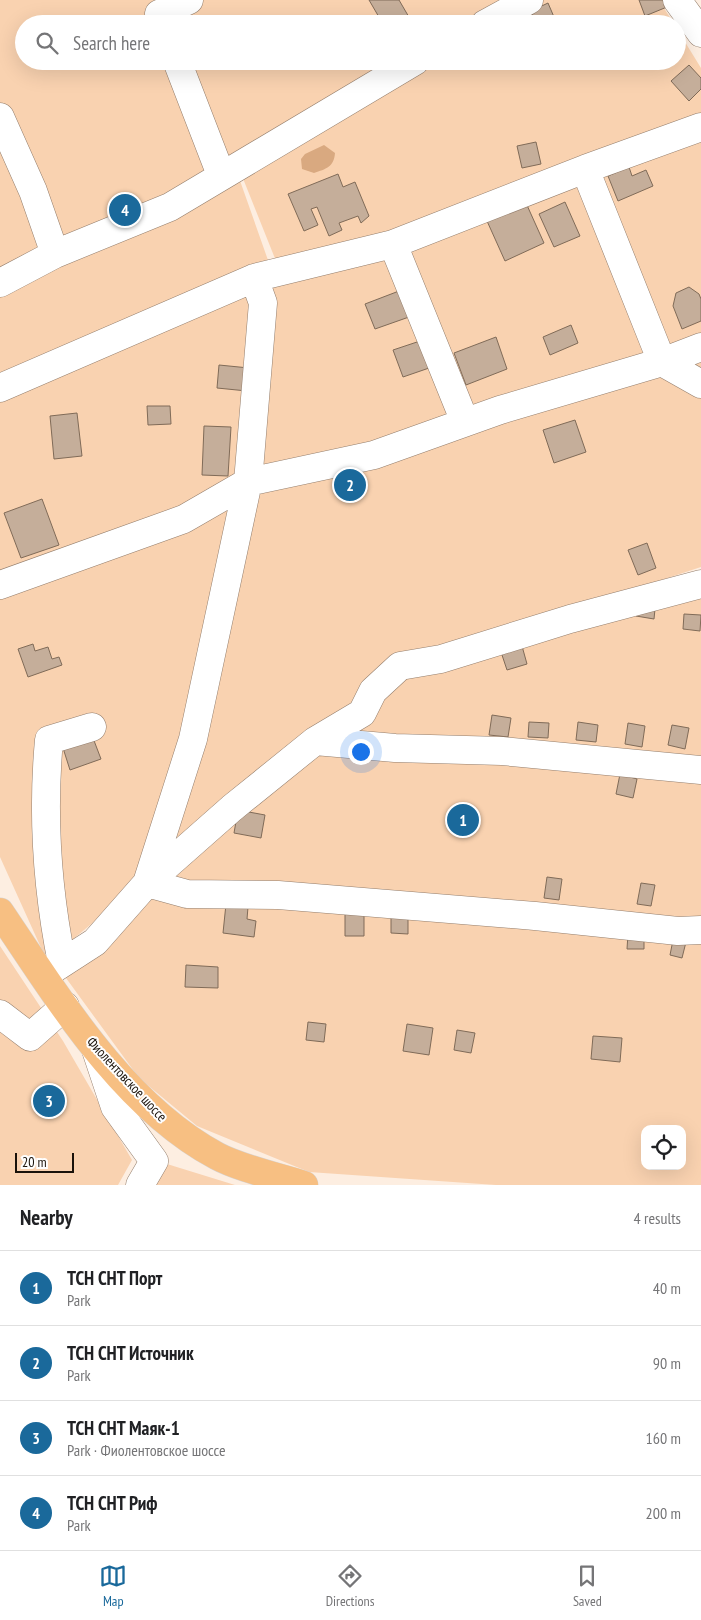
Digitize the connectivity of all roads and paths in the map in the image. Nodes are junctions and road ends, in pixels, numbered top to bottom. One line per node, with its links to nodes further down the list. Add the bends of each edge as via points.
1 (189, 0): 4 (lane)
2 (529, 0): 5 (lane)
3 (677, 0): 6 (lane)
4 (158, 13)
5 (502, 15)
6 (701, 33)
7 (181, 70): 12 (lane)
8 (400, 70): 12 (lane)
9 (0, 117): 14 (lane, via 33,191)
10 (701, 127): 11 (lane)
11 (585, 169): 13 (lane); 18 (lane)
12 (221, 174): 14 (lane, via 170,207)
13 (393, 244): 15 (lane); 21 (lane)
14 (55, 254): 16 (lane)
15 (254, 278): 20 (lane); 22 (lane, via 263,303)
16 (0, 283)
17 (701, 347): 18 (lane)
18 (662, 362): 19 (lane); 21 (lane)
19 (701, 384)
20 (0, 388)
21 (465, 422): 22 (lane, via 374,456)
22 (248, 482): 23 (lane, via 184,518); 28 (lane, via 193,740)
23 (0, 585)
24 (697, 587): 26 (lane, via 570,619 441,659 400,666 373,691 362,713)
25 (92, 727): 31 (lane, via 49,740 45,780 46,853)
26 (315, 741): 27 (lane, via 395,748 502,751); 28 (lane)
27 (701, 770)
28 (147, 883): 30 (lane, via 187,894 278,895 678,931); 31 (lane, via 95,942)
29 (0, 912): 31 (main road, Фиолентовское шоссе)
30 (701, 930)
31 (53, 969): 32 (main road, Фиолентовское шоссе)
32 (65, 1006): 33 (lane, via 30,1037); 34 (main road, Фиолентовское шоссе)
33 (0, 1014)
34 (96, 1050): 35 (lane, via 115,1107 154,1161); 36 (main road, Фиолентовское шоссе, via 160,1117 218,1156)
35 (140, 1185)
36 (304, 1185)

